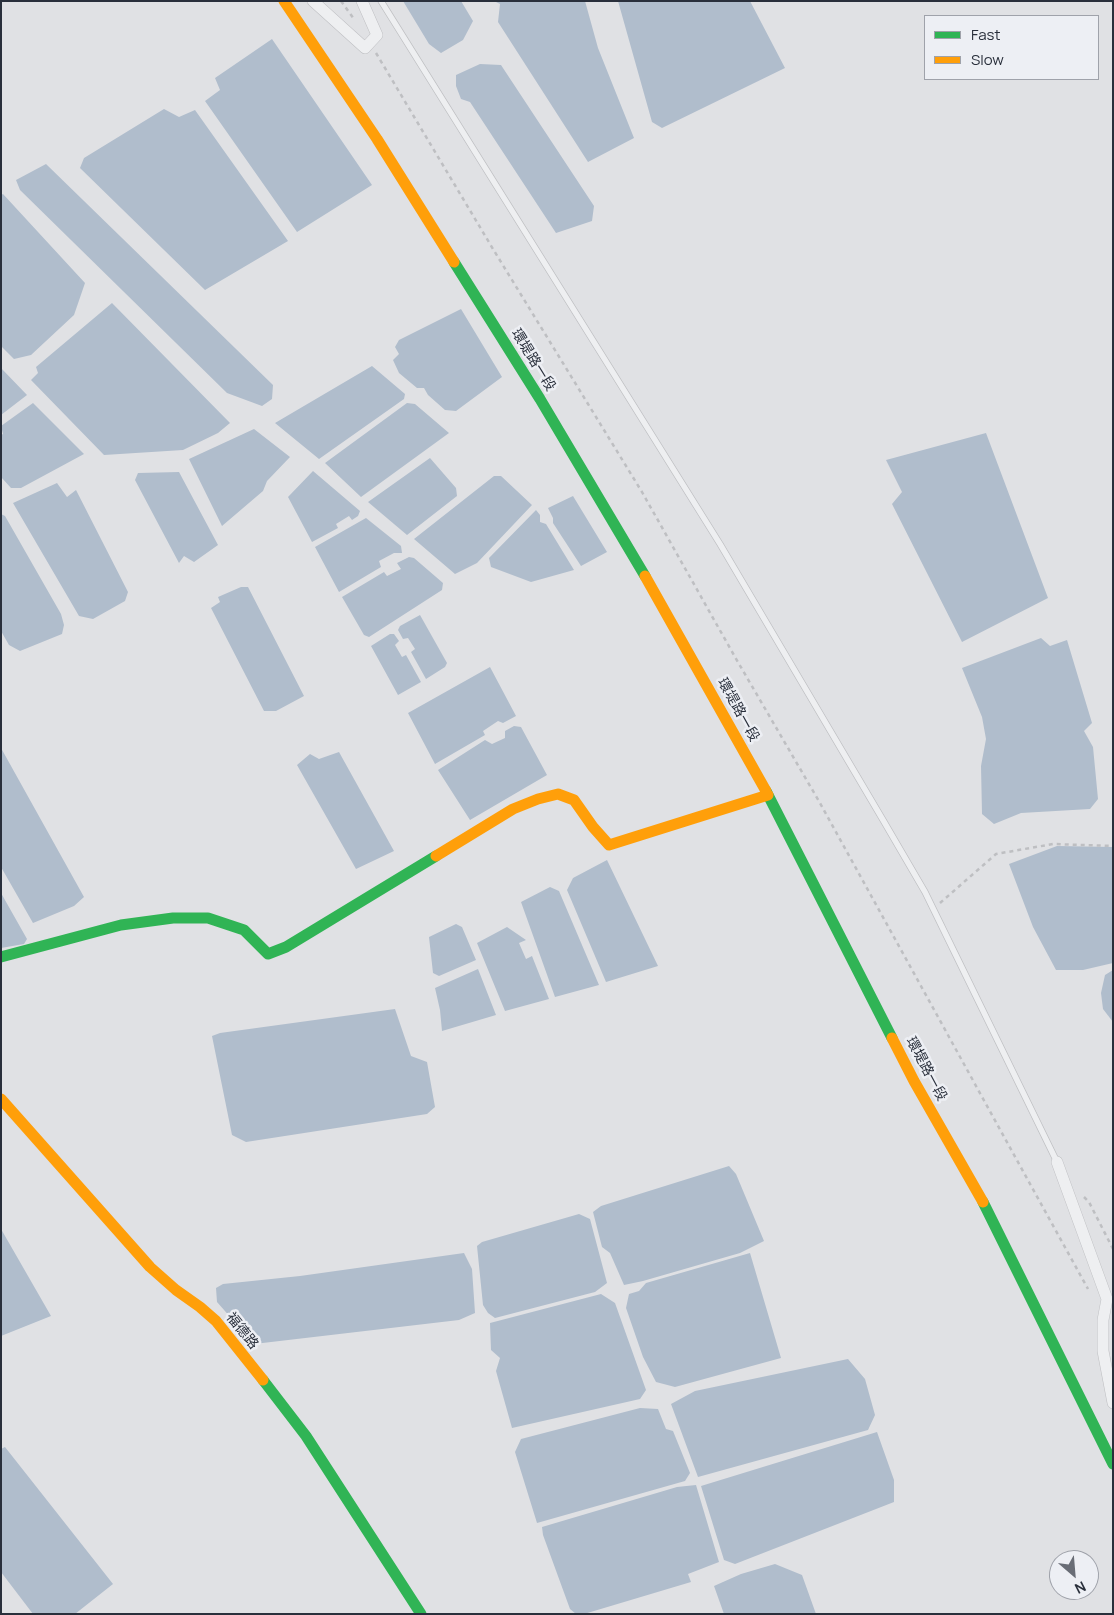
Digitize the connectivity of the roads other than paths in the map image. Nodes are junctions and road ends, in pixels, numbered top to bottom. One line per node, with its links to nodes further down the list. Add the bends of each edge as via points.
1 (284, 1): 5 (street, 環堤路一段, via 378,139 540,399 652,587)
2 (313, 1): 3 (street, via 365,48 377,35)
3 (362, 1)
4 (381, 1): 8 (lane, via 720,544 883,820 933,909)
5 (768, 796): 6 (street, via 609,845 574,800 558,794 538,799 513,809 286,947 268,954 244,930 208,918 173,918 121,925); 10 (street, 環堤路一段, via 914,1080 991,1217)
6 (1, 957)
7 (1, 1099): 11 (street, 福德路, via 150,1267 216,1321 306,1436)
8 (1057, 1162): 9 (street, via 1107,1299 1103,1351)
9 (1113, 1403)
10 (1113, 1464)
11 (421, 1614)

